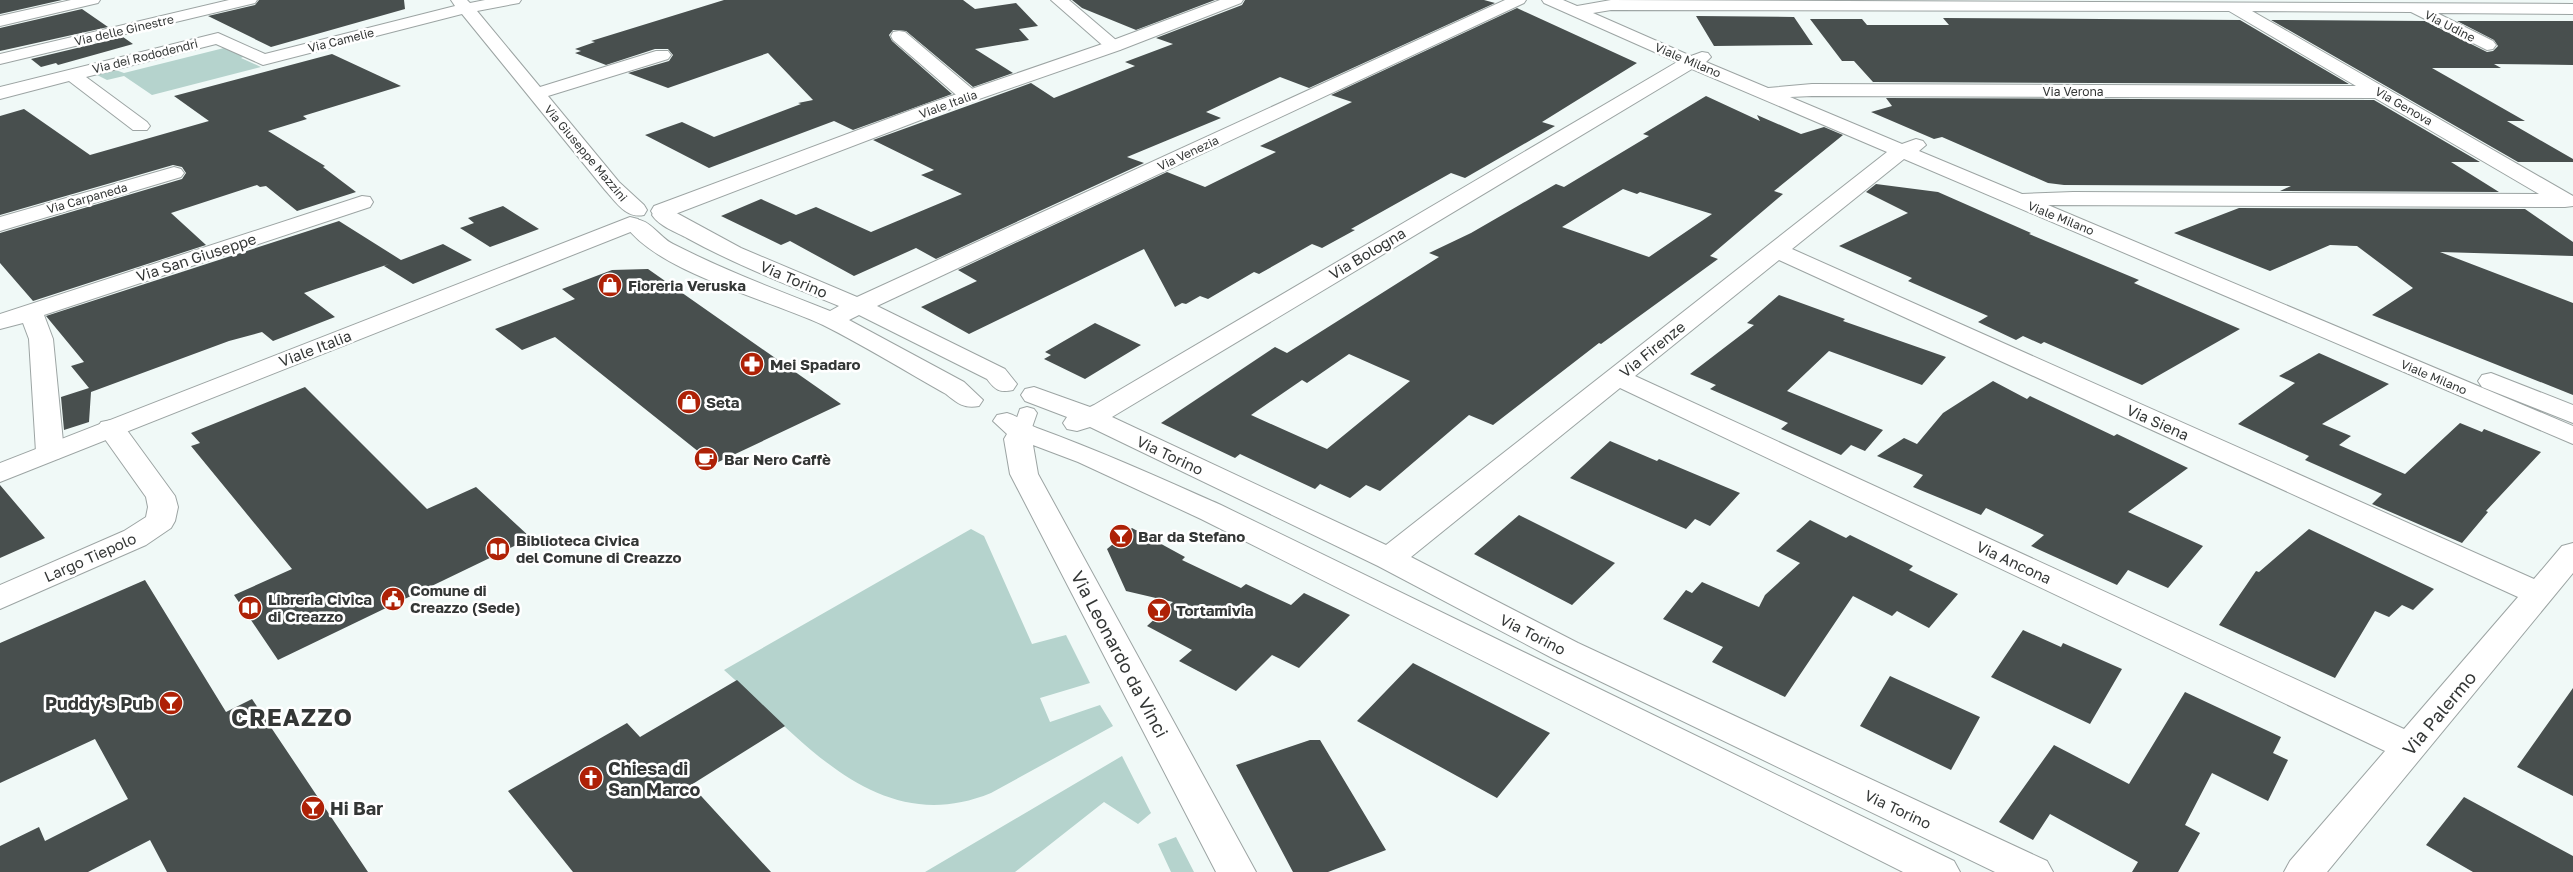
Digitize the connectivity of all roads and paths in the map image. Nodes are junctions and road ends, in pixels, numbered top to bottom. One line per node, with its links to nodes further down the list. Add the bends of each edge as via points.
1 (92, 0): 14 (street)
2 (248, 0): 8 (street, Via delle Ginestre)
3 (513, 0): 9 (street, Via Camelie)
4 (1059, 0): 20 (street)
5 (1235, 0): 20 (street, Viale Italia)
6 (1518, 0): 42 (street, Via Venezia)
7 (1550, 0): 11 (street, Viale Milano)
8 (222, 3): 15 (street, Via delle Ginestre)
9 (463, 4): 17 (street, Via Camelie, via 263,60); 29 (street, Via Giuseppe Mazzini)
10 (2225, 5): 11 (street, Via Udine); 12 (street, Via Udine); 26 (street, Via Genova)
11 (1580, 6): 22 (street, Viale Milano)
12 (2413, 7): 13 (street, Via Udine); 19 (street, Via Udine)
13 (2568, 11)
14 (0, 20)
15 (155, 22): 18 (street); 23 (street, Via delle Ginestre)
16 (899, 36): 30 (street)
17 (218, 38): 18 (street, Via dei Rododendri)
18 (196, 44): 24 (street, Via dei Rododendri)
19 (2487, 45)
20 (1114, 46): 30 (street, Viale Italia)
21 (662, 55): 29 (street, Via Giuseppe Mazzini)
22 (1699, 58): 25 (street, Viale Milano); 28 (street, Viale Milano); 51 (street, Via Bologna)
23 (0, 59)
24 (72, 75): 27 (street, Via dei Rododendri); 31 (street, Via dei Rododendri)
25 (1794, 91): 26 (street, Via Verona); 28 (street, Via Verona); 32 (street, Viale Milano)
26 (2380, 92): 37 (street, Via Genova)
27 (0, 93)
28 (1765, 93): 32 (street, Viale Milano)
29 (537, 94): 39 (street, Via Giuseppe Mazzini, via 612,186)
30 (969, 96): 38 (street, Viale Italia)
31 (140, 126)
32 (1910, 147): 34 (street, Viale Milano); 35 (street, Viale Milano); 41 (street, Via Firenze)
33 (174, 173): 40 (street, Via Carpaneda)
34 (2049, 198): 35 (street); 37 (street); 50 (street, Viale Milano)
35 (2018, 200): 53 (street, Viale Milano)
36 (362, 202): 43 (street, Via San Giuseppe)
37 (2569, 203)
38 (663, 213): 39 (street, via 654,208); 42 (street, Via Torino, via 693,234 734,254)
39 (634, 220): 44 (street, Via Torino, via 661,247 705,269); 52 (street, Viale Italia)
40 (0, 224)
41 (1776, 250): 46 (street, Via Firenze); 58 (street, Via Siena)
42 (858, 306): 44 (street, Via Venezia); 47 (street, Via Torino, via 996,374)
43 (31, 312): 45 (street, Via San Giuseppe); 54 (street, via 41,339)
44 (831, 320): 48 (street, Via Torino, via 955,388)
45 (0, 322)
46 (1617, 377): 57 (street, Via Firenze); 60 (street, Via Ancona)
47 (1004, 384): 48 (street, via 984,389); 49 (street, Via Torino, via 1023,387)
48 (970, 400): 49 (street, Via Torino, via 970,411 985,420)
49 (1022, 415): 51 (street, Via Torino); 61 (street, Via Leonardo da Vinci, via 1018,439 1024,474); 62 (street, Via Torino, via 1088,456 1212,512)
50 (2573, 415)
51 (1091, 417): 57 (street, Via Torino)
52 (111, 428): 54 (street, Viale Italia); 59 (street, Largo Tiepolo, via 160,496 163,507 160,521 136,538)
53 (2573, 436)
54 (50, 452): 55 (street, Viale Italia)
55 (0, 473)
56 (2573, 553): 58 (street, Via Palermo)
57 (1389, 559): 63 (street, Via Torino, via 1566,651)
58 (2540, 594): 60 (street, Via Palermo)
59 (0, 598)
60 (2410, 747): 64 (street, Via Palermo)
61 (1236, 872)
62 (1940, 872)
63 (2033, 872)
64 (2304, 872)

